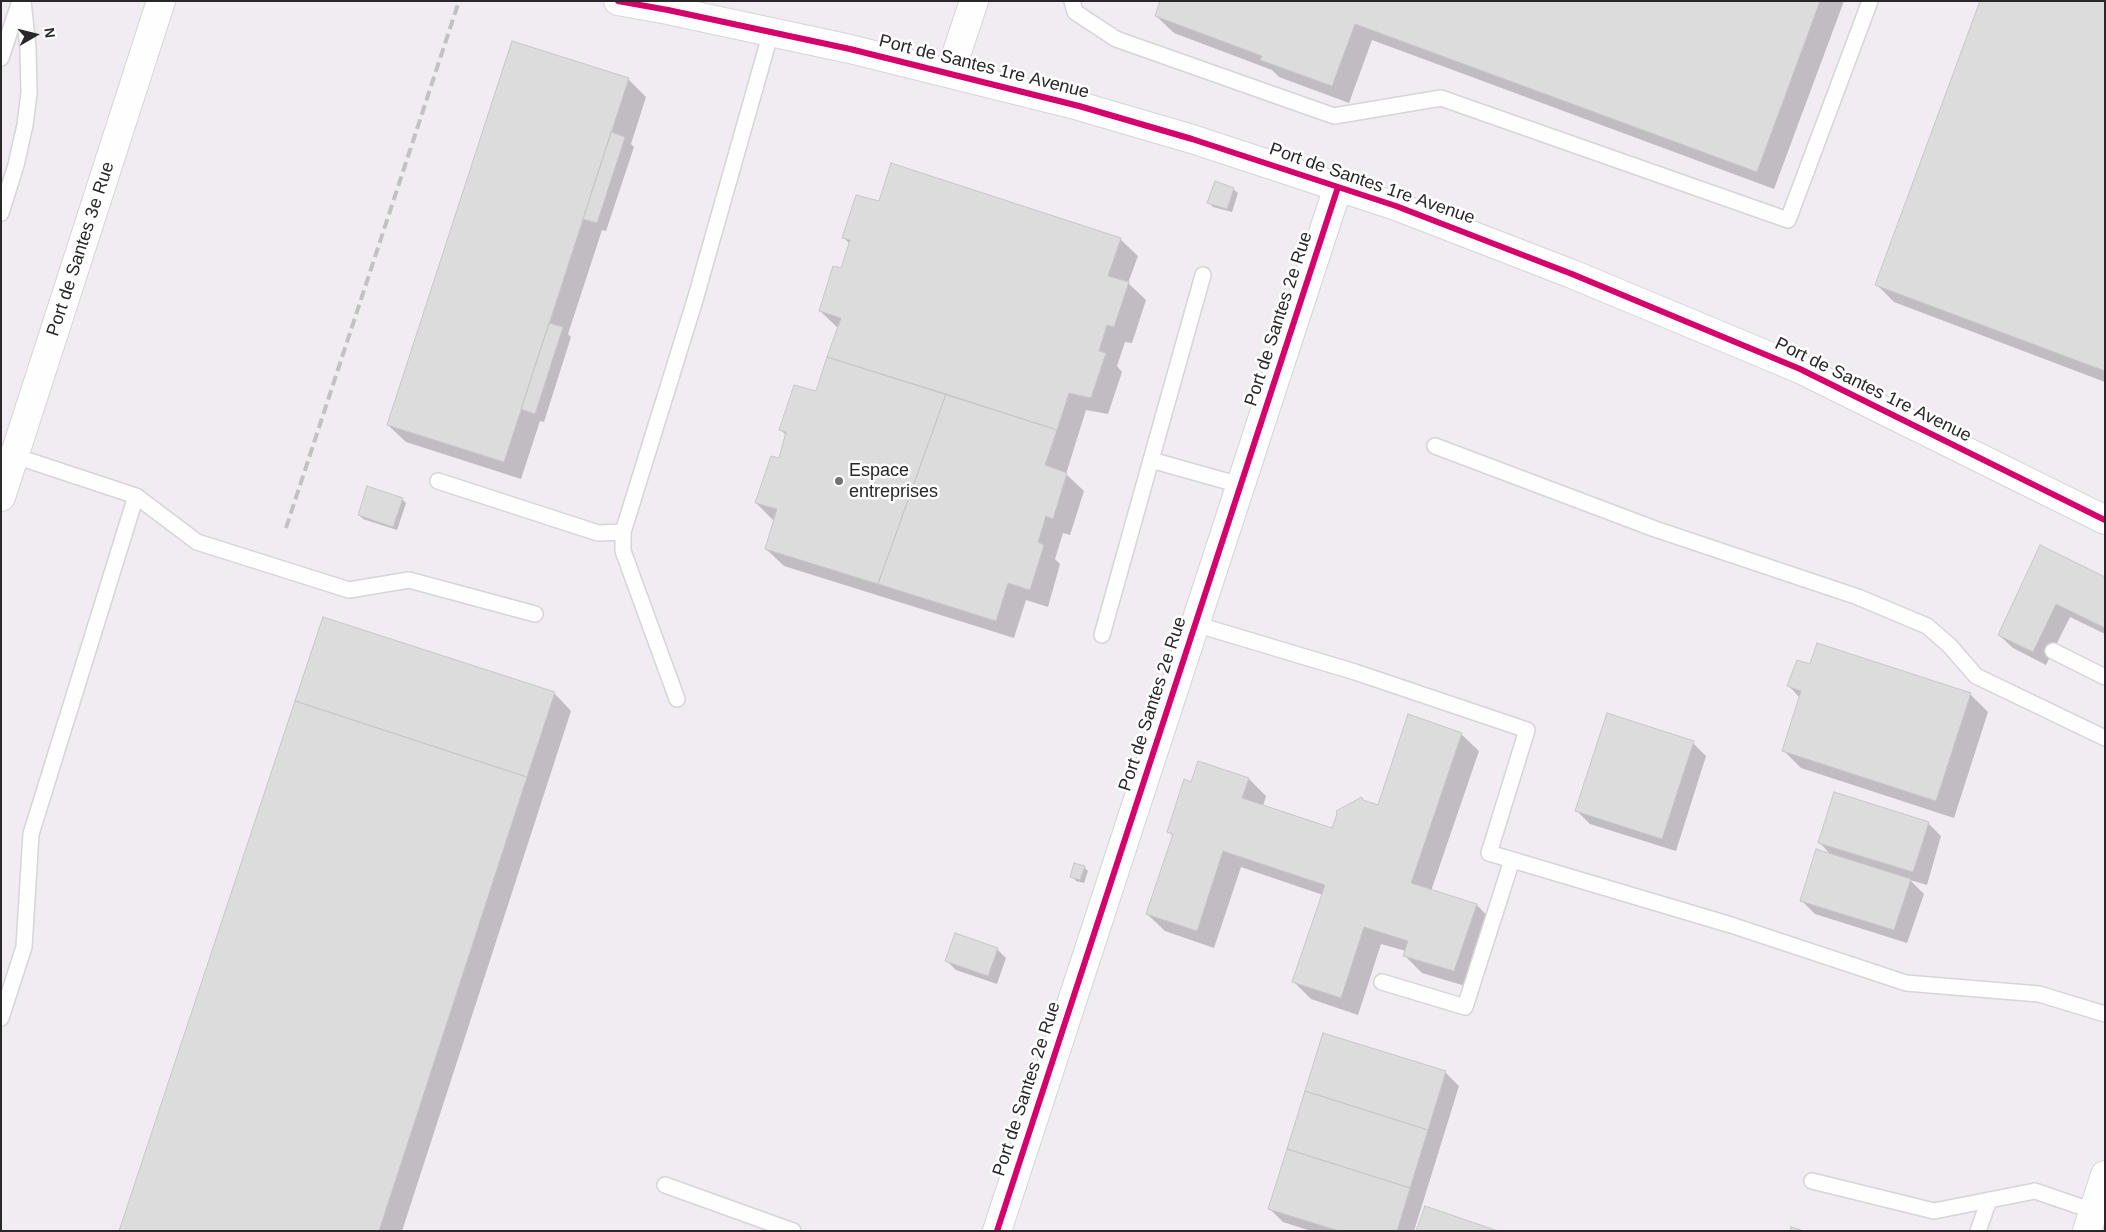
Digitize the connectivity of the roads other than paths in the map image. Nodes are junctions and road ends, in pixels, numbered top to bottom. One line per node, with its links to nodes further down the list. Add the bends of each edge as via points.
1 (21, 1): 8 (lane); 11 (lane, via 28,48 29,93 16,165)
2 (161, 1): 14 (street, Port de Santes 3e Rue)
3 (618, 1): 7 (street, Port de Santes 1re Avenue)
4 (974, 1): 9 (street)
5 (1072, 1): 6 (lane, via 1075,12 1116,39 1334,116 1441,98 1788,220)
6 (1870, 1)
7 (771, 32): 9 (street, Port de Santes 1re Avenue); 21 (lane, via 695,300)
8 (1, 58)
9 (950, 73): 10 (street, Port de Santes 1re Avenue, via 1133,122)
10 (1338, 187): 17 (street, Port de Santes 2e Rue); 20 (street, Port de Santes 1re Avenue, via 1546,263 1800,370)
11 (1, 213)
12 (1204, 275): 15 (lane)
13 (1435, 446): 28 (lane, via 1655,529 1858,598 1927,626 1976,676)
14 (14, 456): 18 (street, Port de Santes 3e Rue); 19 (lane)
15 (1151, 460): 17 (lane); 24 (lane)
16 (438, 481): 21 (lane, via 598,533)
17 (1240, 485): 23 (street, Port de Santes 2e Rue)
18 (1, 496)
19 (136, 496): 22 (lane, via 197,542 349,590 409,580); 32 (lane, via 31,834 24,947)
20 (2105, 520)
21 (623, 532): 27 (lane, via 623,551)
22 (535, 614)
23 (1195, 624): 29 (lane, via 1355,672 1527,730 1489,853); 39 (street, Port de Santes 2e Rue)
24 (1102, 635)
25 (2053, 652): 26 (lane)
26 (2105, 677)
27 (677, 699)
28 (2105, 738)
29 (1512, 860): 30 (lane, via 1465,1007); 31 (lane, via 1731,925 1906,983 2038,994)
30 (1382, 982)
31 (2105, 1014)
32 (1, 1018)
33 (2105, 1175): 37 (street)
34 (1812, 1181): 36 (lane, via 1934,1211)
35 (665, 1185): 38 (lane)
36 (1989, 1200): 37 (lane, via 2035,1191); 40 (lane)
37 (2090, 1221)
38 (792, 1231)
39 (997, 1231)
40 (1978, 1231)

